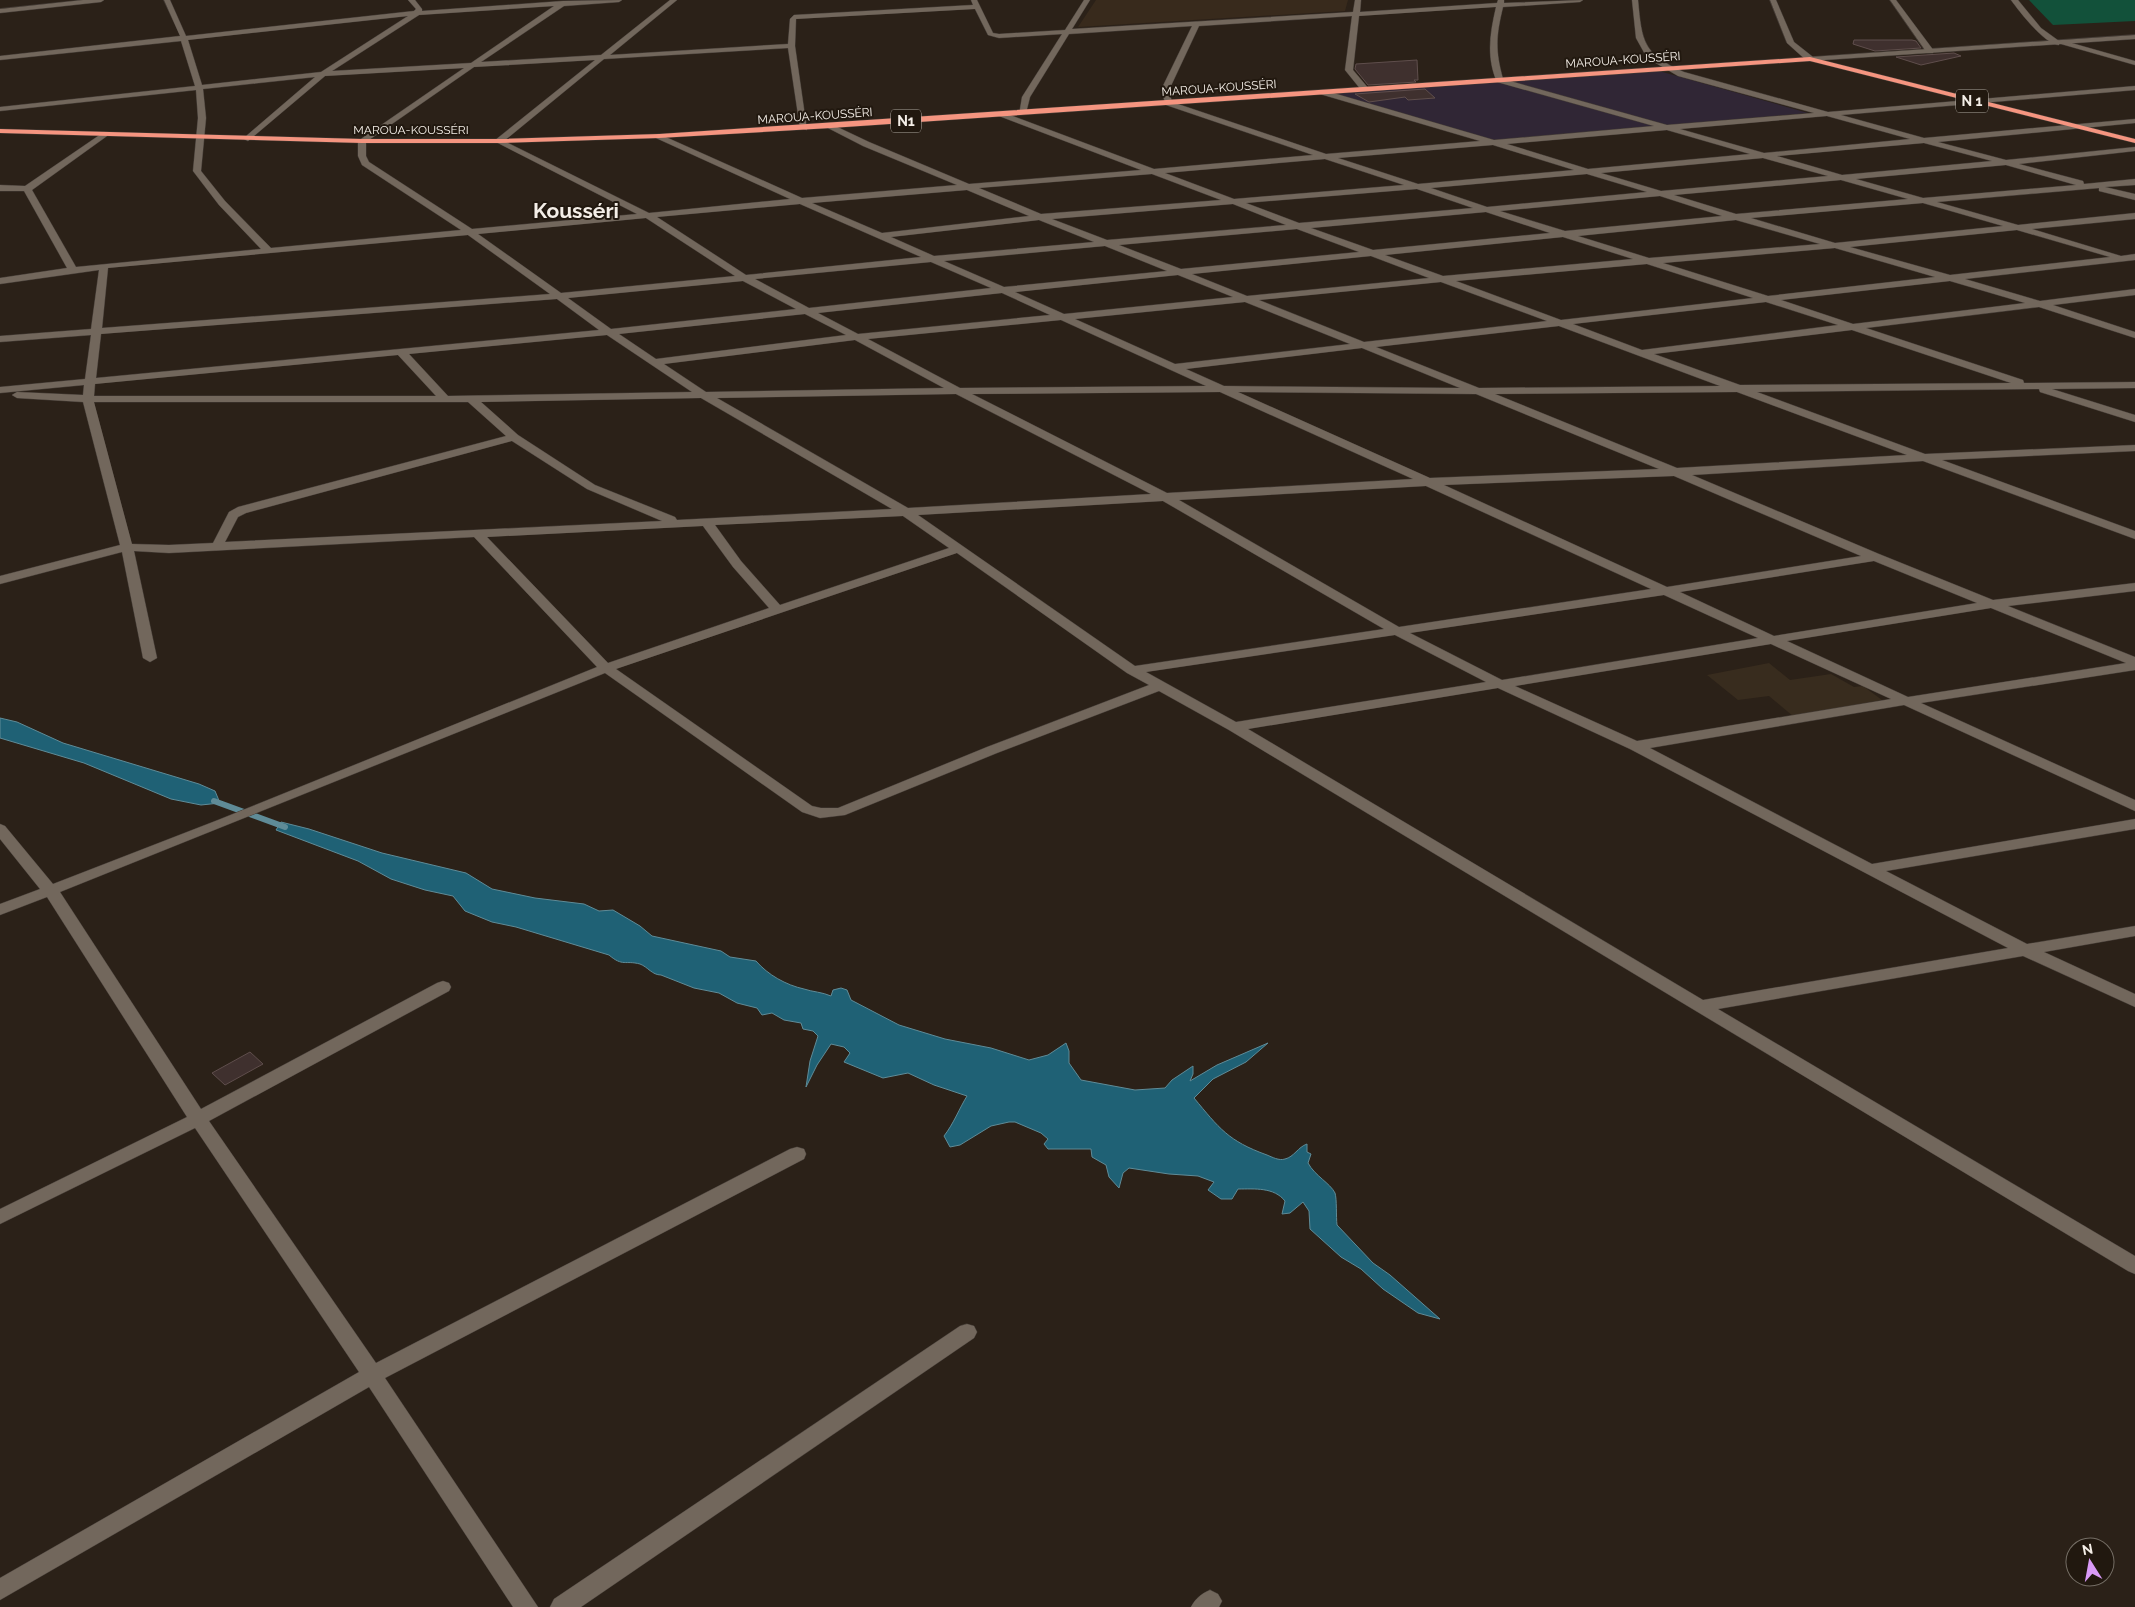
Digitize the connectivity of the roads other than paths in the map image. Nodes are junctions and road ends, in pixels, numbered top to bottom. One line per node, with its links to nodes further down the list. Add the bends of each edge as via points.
1 (101, 0): 17 (street)
2 (167, 0): 23 (street)
3 (411, 0): 18 (street)
4 (619, 0): 14 (street)
5 (674, 0): 27 (street)
6 (1087, 0): 21 (street)
7 (1358, 0): 19 (street)
8 (1580, 0): 13 (street)
9 (1635, 0): 32 (street, via 1638,38 1648,56)
10 (1773, 0): 29 (street, via 1791,43)
11 (1894, 0): 26 (street)
12 (2014, 0): 24 (street, via 2039,29)
13 (1501, 2): 19 (street); 34 (street, via 1494,30 1493,54)
14 (563, 3): 18 (street); 31 (street)
15 (426, 4): 18 (street)
16 (975, 4): 21 (street, via 992,35); 25 (street, via 797,16 792,19)
17 (0, 11)
18 (418, 11): 23 (street); 33 (street)
19 (1355, 15): 20 (street); 37 (street, via 1349,70)
20 (1197, 23): 21 (street); 40 (street, via 1165,90)
21 (1068, 30): 42 (street, via 1026,97)
22 (2135, 37): 24 (street)
23 (184, 38): 28 (street); 35 (street)
24 (2060, 42): 26 (street); 30 (street)
25 (791, 46): 27 (street); 48 (street)
26 (1930, 51): 29 (street)
27 (604, 57): 31 (street); 57 (street)
28 (0, 58)
29 (1810, 59): 32 (highway, MAROUA-KOUSSÉRI / N1); 39 (highway, N 1)
30 (2135, 62)
31 (471, 65): 33 (street); 56 (street)
32 (1668, 69): 34 (highway, MAROUA-KOUSSÉRI / N1); 44 (street)
33 (323, 74): 35 (street); 54 (street)
34 (1500, 80): 37 (highway, MAROUA-KOUSSÉRI / N1); 49 (street)
35 (200, 87): 41 (street); 53 (street)
36 (2135, 88): 39 (street)
37 (1364, 89): 38 (highway, MAROUA-KOUSSÉRI / N1)
38 (1323, 92): 40 (highway, MAROUA-KOUSSÉRI / N1); 59 (street)
39 (1975, 102): 44 (street); 47 (highway, N 1)
40 (1169, 103): 42 (highway, MAROUA-KOUSSÉRI / N1); 62 (street)
41 (0, 109)
42 (1022, 113): 43 (highway, MAROUA-KOUSSÉRI / N1)
43 (1002, 114): 46 (highway, MAROUA-KOUSSÉRI / N1); 65 (street)
44 (1827, 114): 49 (street); 55 (street)
45 (2135, 120): 47 (street)
46 (830, 126): 48 (highway, MAROUA-KOUSSÉRI / N1); 69 (street)
47 (2073, 126): 55 (street); 58 (highway, N 1)
48 (804, 128): 52 (highway, MAROUA-KOUSSÉRI / N1)
49 (1666, 128): 59 (street); 61 (street)
50 (0, 131): 51 (highway, MAROUA-KOUSSÉRI / N1)
51 (104, 134): 53 (highway, MAROUA-KOUSSÉRI / N1); 72 (street)
52 (659, 136): 57 (highway, MAROUA-KOUSSÉRI / N1); 76 (street)
53 (202, 137): 54 (highway, MAROUA-KOUSSÉRI / N1); 90 (street, via 197,171 222,203)
54 (248, 139): 56 (highway, MAROUA-KOUSSÉRI / N1)
55 (1921, 140): 61 (street); 63 (street)
56 (362, 141): 57 (highway, MAROUA-KOUSSÉRI / N1); 85 (street, via 362,156 366,163)
57 (498, 141): 79 (street)
58 (2135, 141)
59 (1496, 142): 62 (street); 64 (street)
60 (2135, 150): 63 (street)
61 (1763, 154): 64 (street); 66 (street)
62 (1323, 157): 65 (street); 70 (street)
63 (2003, 163): 66 (street); 68 (street)
64 (1585, 170): 70 (street); 73 (street)
65 (1153, 172): 69 (street); 77 (street)
66 (1844, 177): 73 (street); 75 (street)
67 (2135, 182): 68 (street)
68 (2090, 186): 74 (street); 75 (street)
69 (969, 187): 76 (street); 81 (street)
70 (1416, 187): 77 (street); 78 (street)
71 (0, 188): 72 (street)
72 (27, 189): 98 (street)
73 (1660, 193): 78 (street); 82 (street)
74 (2135, 197)
75 (1928, 201): 82 (street); 84 (street)
76 (801, 202): 79 (street); 87 (street)
77 (1232, 202): 81 (street); 83 (street)
78 (1483, 209): 83 (street); 86 (street)
79 (649, 216): 85 (street); 100 (street)
80 (2135, 216): 84 (street)
81 (1040, 217): 87 (street); 88 (street)
82 (1736, 217): 86 (street); 89 (street)
83 (1298, 226): 88 (street); 91 (street)
84 (2017, 227): 89 (street); 93 (street)
85 (470, 232): 90 (street); 106 (street)
86 (1562, 235): 91 (street); 96 (street)
87 (879, 236): 94 (street)
88 (1108, 243): 94 (street); 99 (street)
89 (1839, 245): 96 (street); 101 (street)
90 (268, 250): 97 (street)
91 (1376, 254): 99 (street); 102 (street)
92 (2135, 257): 93 (street)
93 (2124, 258): 95 (street); 101 (street)
94 (931, 259): 100 (street); 104 (street)
95 (2135, 261)
96 (1648, 262): 102 (street); 108 (street)
97 (104, 266): 98 (street); 116 (street)
98 (73, 270): 103 (street)
99 (1180, 272): 104 (street); 107 (street)
100 (746, 278): 106 (street); 110 (street)
101 (1948, 279): 108 (street); 109 (street)
102 (1443, 280): 107 (street); 112 (street)
103 (0, 281)
104 (1003, 290): 110 (street); 111 (street)
105 (2135, 292): 109 (street)
106 (559, 296): 116 (street); 117 (street)
107 (1247, 299): 111 (street); 121 (street)
108 (1768, 299): 112 (street); 114 (street)
109 (2037, 303): 114 (street); 115 (street)
110 (809, 310): 117 (street); 119 (street)
111 (1060, 317): 119 (street); 125 (street)
112 (1560, 323): 121 (street); 122 (street)
113 (2135, 325): 115 (street)
114 (1855, 327): 122 (street); 128 (street)
115 (2114, 328): 118 (street)
116 (95, 331): 120 (street); 126 (street)
117 (609, 332): 123 (street); 124 (street)
118 (2135, 335)
119 (857, 337): 124 (street); 132 (street)
120 (0, 339)
121 (1363, 346): 125 (street); 133 (street)
122 (1641, 352): 130 (street)
123 (402, 353): 126 (street); 136 (street)
124 (656, 362): 135 (street)
125 (1171, 367): 129 (street)
126 (90, 381): 131 (street); 138 (street)
127 (2135, 385): 128 (street)
128 (2031, 386): 130 (street); 139 (street)
129 (1218, 389): 132 (street); 133 (street); 144 (street)
130 (1742, 389): 133 (street); 142 (street)
131 (0, 390)
132 (958, 391): 135 (street); 145 (street)
133 (1478, 391): 143 (street)
134 (0, 394): 138 (street)
135 (705, 396): 137 (street); 146 (street)
136 (444, 398): 137 (street); 138 (street)
137 (471, 399): 140 (street)
138 (88, 400): 151 (street)
139 (2135, 420)
140 (514, 436): 148 (street, via 591,487); 152 (street, via 242,510 233,516)
141 (2135, 448): 142 (street)
142 (1924, 457): 143 (street); 150 (street)
143 (1676, 472): 144 (street); 154 (street)
144 (1428, 482): 145 (street); 157 (street)
145 (1165, 497): 146 (street); 160 (street)
146 (906, 512): 147 (street); 153 (street)
147 (706, 521): 148 (street); 159 (street, via 737,564)
148 (676, 522): 149 (street)
149 (478, 534): 152 (street); 165 (street)
150 (2135, 536)
151 (127, 547): 152 (street); 155 (street); 162 (street)
152 (217, 547)
153 (958, 549): 159 (street); 166 (street)
154 (1875, 557): 157 (street); 158 (street)
155 (0, 580)
156 (2135, 587): 158 (street)
157 (1665, 591): 160 (street); 161 (street)
158 (1994, 604): 161 (street); 163 (street)
159 (777, 609): 165 (street)
160 (1398, 631): 166 (street); 167 (street)
161 (1773, 640): 167 (street); 169 (street)
162 (150, 658)
163 (2135, 662)
164 (2135, 666): 169 (street)
165 (606, 668): 168 (street, via 807,809 820,813 840,812); 176 (street)
166 (1132, 670): 168 (street)
167 (1498, 683): 170 (street); 171 (street)
168 (1158, 686): 170 (street)
169 (1906, 701): 171 (street); 172 (street)
170 (1234, 727): 182 (street)
171 (1635, 746): 175 (street)
172 (2135, 806)
173 (2135, 824): 175 (street)
174 (0, 829): 176 (street)
175 (1870, 869): 179 (street)
176 (50, 890): 177 (street); 183 (street)
177 (0, 910)
178 (2135, 931): 179 (street)
179 (2025, 950): 181 (street); 182 (street)
180 (443, 986): 183 (street)
181 (2135, 1001)
182 (1702, 1006): 186 (street)
183 (198, 1119): 185 (street); 188 (street)
184 (797, 1154): 188 (street)
185 (0, 1217)
186 (2135, 1266)
187 (967, 1332): 191 (street)
188 (372, 1375): 189 (street); 190 (street)
189 (0, 1590)
190 (526, 1607)
191 (562, 1607)

